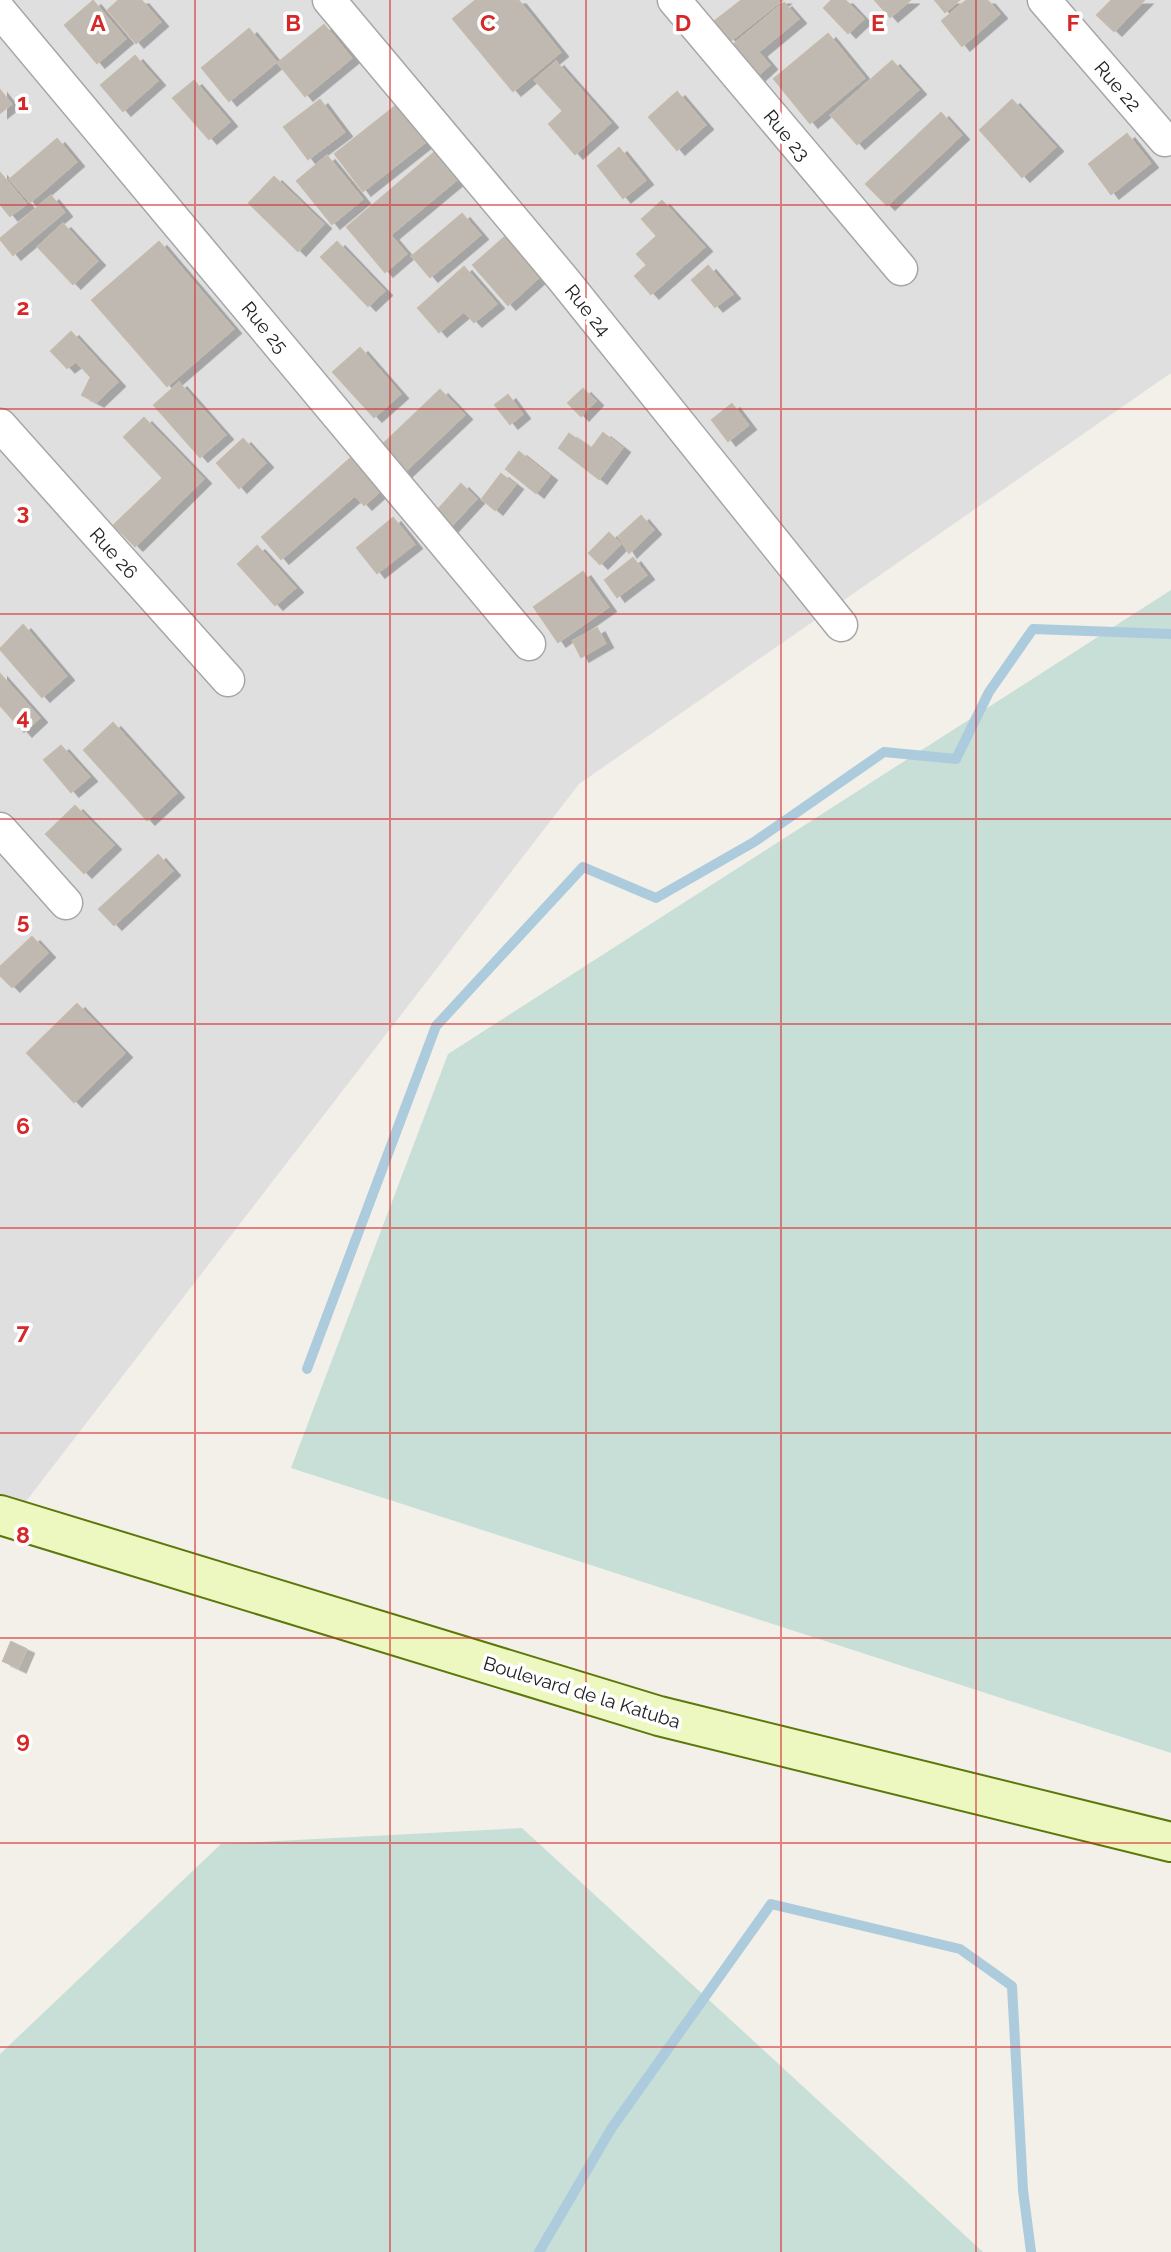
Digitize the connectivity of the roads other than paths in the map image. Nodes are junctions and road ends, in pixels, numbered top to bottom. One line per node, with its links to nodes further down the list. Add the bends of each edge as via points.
1 (329, 0): 8 (street, Rue 24, via 563,279)
2 (674, 0): 6 (street, Rue 23)
3 (1044, 0): 5 (street, Rue 22)
4 (0, 11): 9 (street, Rue 25)
5 (1165, 140)
6 (901, 269)
7 (0, 425): 10 (street, Rue 26)
8 (841, 625)
9 (529, 644)
10 (228, 680)
11 (0, 829): 12 (street)
12 (66, 903)
13 (0, 1515): 14 (street, Boulevard de la Katuba, via 659,1716)
14 (1171, 1842)

